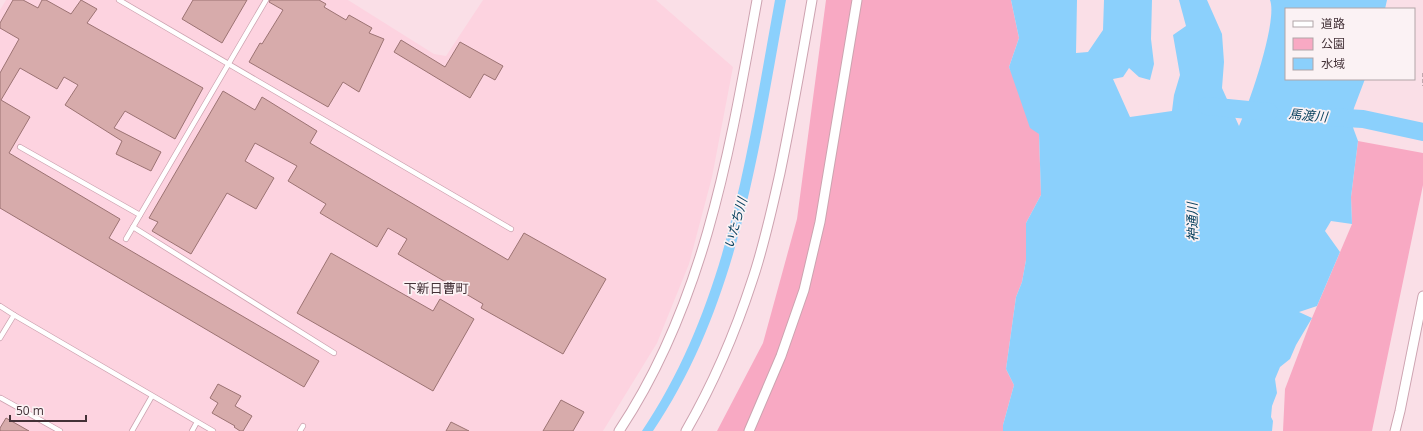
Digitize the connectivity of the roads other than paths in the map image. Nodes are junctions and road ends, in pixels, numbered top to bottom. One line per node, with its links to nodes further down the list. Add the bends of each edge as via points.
1 (120, 0): 6 (lane)
2 (266, 0): 6 (lane)
3 (757, 0): 24 (street, via 719,194 690,288 670,338)
4 (812, 0): 25 (street, via 768,227 752,281 727,348)
5 (857, 0): 26 (street, via 820,222 804,290 781,356)
6 (229, 64): 8 (lane); 10 (lane)
7 (20, 147): 8 (lane)
8 (140, 215): 9 (lane)
9 (133, 227): 11 (lane); 16 (lane)
10 (511, 230)
11 (126, 239)
12 (1423, 296): 27 (street)
13 (0, 306): 14 (lane)
14 (14, 315): 15 (lane); 17 (lane)
15 (0, 338)
16 (334, 353)
17 (152, 396): 19 (lane); 21 (lane)
18 (0, 398): 20 (lane)
19 (197, 422): 22 (lane); 23 (lane)
20 (60, 431)
21 (132, 431)
22 (192, 431)
23 (213, 431)
24 (620, 431)
25 (686, 431)
26 (749, 431)
27 (1395, 431)

